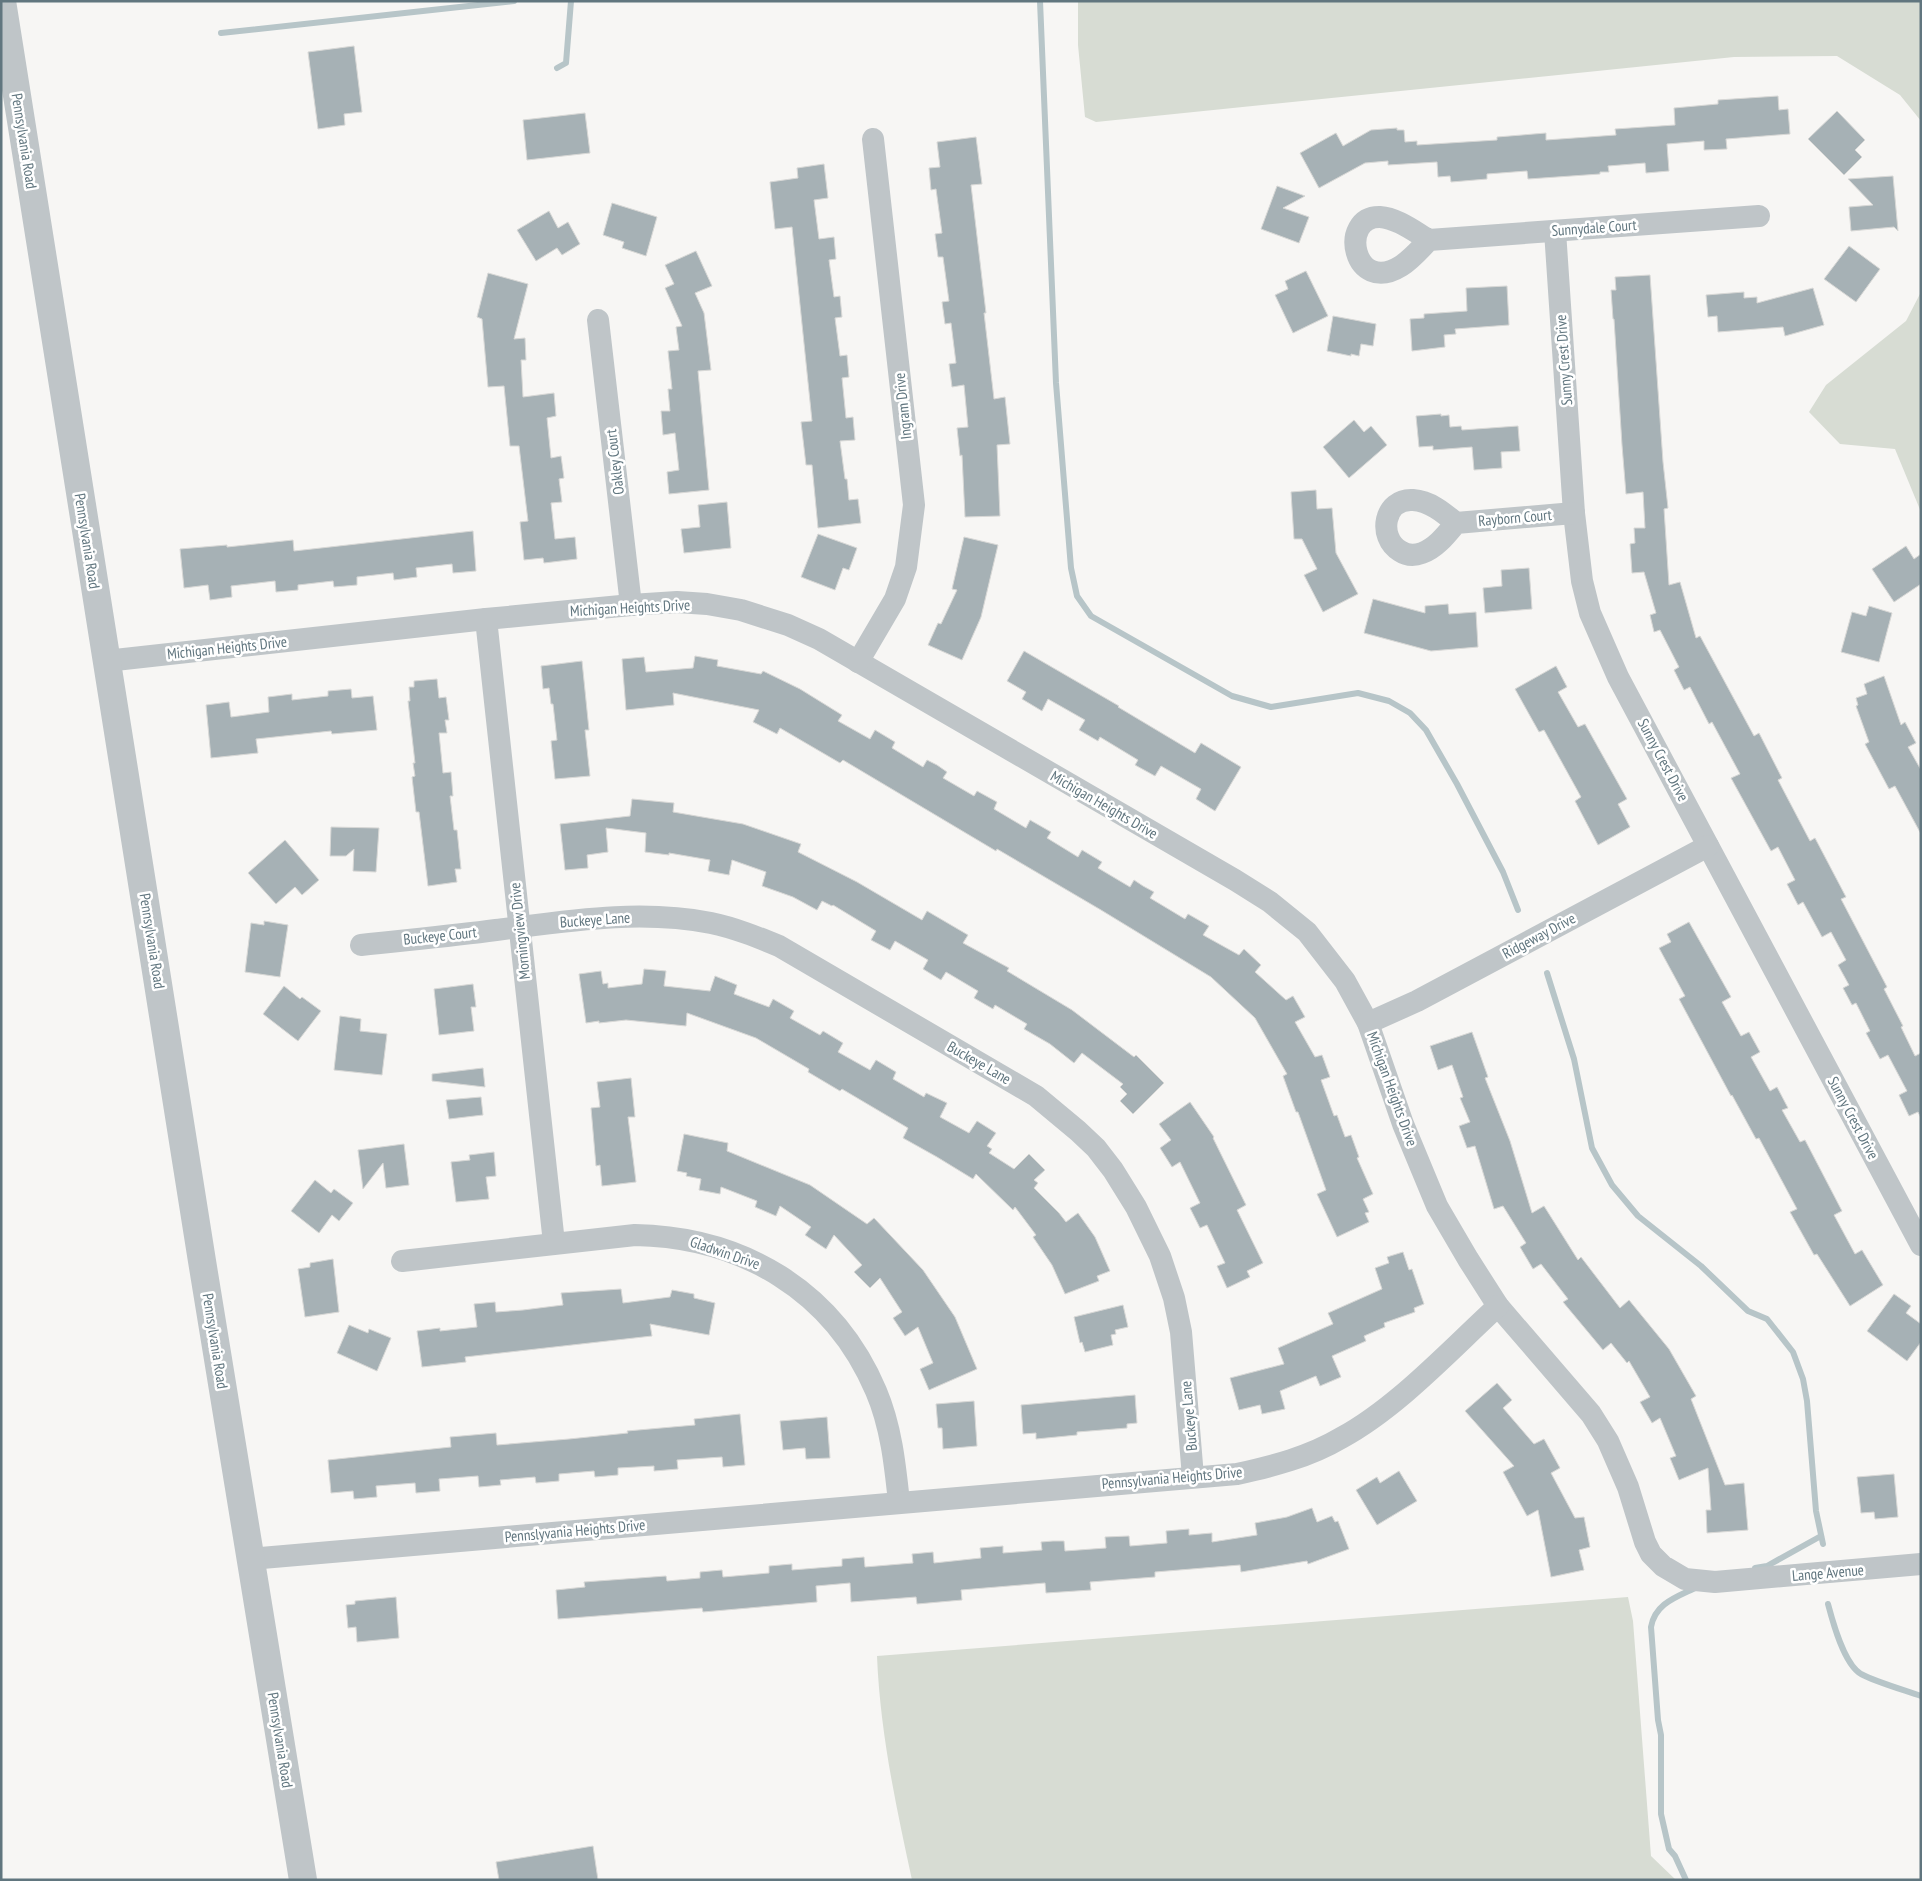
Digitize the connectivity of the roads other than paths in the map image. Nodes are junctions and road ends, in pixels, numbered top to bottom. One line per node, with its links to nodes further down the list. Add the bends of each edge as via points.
1 (2, 1): 11 (street, Pennsylvania Road)
2 (873, 139): 12 (street, Ingram Drive, via 914,505 906,567 895,599)
3 (1759, 216): 4 (street, Sunnydale Court)
4 (1555, 231): 5 (street, Sunnydale Court); 7 (street, Sunny Crest Drive)
5 (1429, 240)
6 (598, 320): 9 (street, Oakley Court)
7 (1574, 513): 8 (street, Rayborn Court); 13 (street, Sunny Crest Drive, via 1582,582 1596,628 1618,677)
8 (1456, 523)
9 (631, 605): 10 (street, Michigan Heights Drive); 12 (street, Michigan Heights Drive, via 677,602 741,610 819,639)
10 (486, 619): 11 (street, Michigan Heights Drive); 14 (street, Morningview Drive)
11 (106, 662): 23 (street, Pennsylvania Road)
12 (858, 662): 16 (street, Michigan Heights Drive, via 1270,902 1307,932 1324,952 1345,981)
13 (1708, 846): 16 (street, Ridgeway Drive, via 1434,992); 18 (street, Sunny Crest Drive)
14 (519, 927): 15 (street, Buckeye Court); 17 (street, Morningview Drive); 21 (street, Buckeye Lane, via 579,919 643,916 711,923 739,931 779,946 1036,1096 1096,1148 1136,1207 1160,1256 1181,1332)
15 (361, 945)
16 (1368, 1023): 20 (street, Michigan Heights Drive, via 1403,1124 1437,1206)
17 (554, 1243): 19 (street, Gladwin Drive); 22 (street, Gladwin Drive, via 635,1235 680,1238 757,1262 789,1282 838,1329 858,1356 876,1390 892,1447)
18 (1921, 1245)
19 (402, 1260)
20 (1498, 1306): 21 (street, Pennsylvania Heights Drive, via 1372,1419 1340,1439 1277,1465 1237,1474); 25 (street, Michigan Heights Drive, via 1591,1414 1608,1441 1652,1554 1663,1566 1685,1579)
21 (1193, 1477): 22 (street, Pennsylvania Heights Drive)
22 (899, 1502): 23 (street, Pennslyvania Heights Drive)
23 (250, 1559): 26 (street, Pennsylvania Road)
24 (1921, 1564): 25 (street, Lange Avenue)
25 (1735, 1582)
26 (303, 1880)

